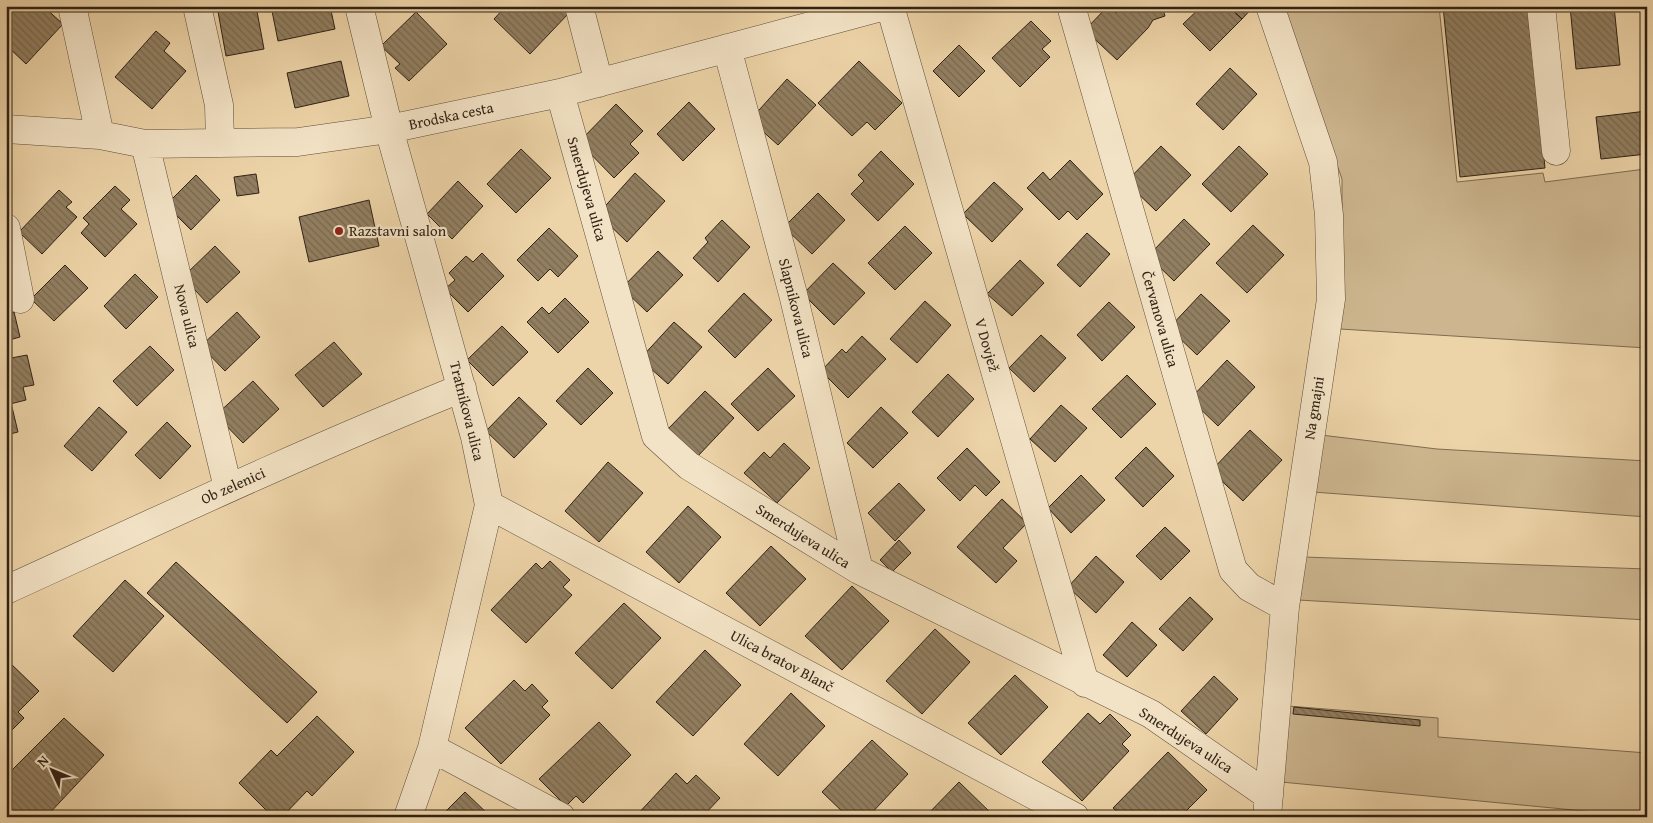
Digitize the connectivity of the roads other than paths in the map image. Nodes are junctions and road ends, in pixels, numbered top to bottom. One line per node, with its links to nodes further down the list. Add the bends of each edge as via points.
1 (72, 6): 15 (street)
2 (197, 6): 16 (street, via 219,105)
3 (359, 6): 14 (street, Tratnikova ulica)
4 (579, 6): 11 (street)
5 (885, 6): 10 (street, Brodska cesta)
6 (890, 6): 27 (street, V Dovjež)
7 (1072, 6): 26 (street, Červanova ulica, via 1233,570 1249,588)
8 (1270, 6): 26 (street, Na gmajni, via 1323,162 1330,215 1331,299)
9 (1541, 6): 18 (street)
10 (727, 48): 11 (street, Brodska cesta); 24 (street, Slapnikova ulica, via 793,294)
11 (599, 83): 12 (street, Brodska cesta)
12 (560, 93): 14 (street, Brodska cesta); 24 (street, Smerdujeva ulica, via 656,436 689,466)
13 (6, 129): 15 (street, Brodska cesta)
14 (389, 129): 16 (street, Brodska cesta, via 298,142); 21 (street, Tratnikova ulica)
15 (100, 135): 17 (street, Brodska cesta)
16 (220, 142): 17 (street, Brodska cesta)
17 (145, 144): 22 (street, Nova ulica)
18 (1556, 151)
19 (6, 228): 20 (street)
20 (20, 299)
21 (462, 388): 22 (street, Ob zelenici); 23 (street, Tratnikova ulica)
22 (228, 488): 25 (street, Ob zelenici)
23 (490, 505): 28 (street, Tratnikova ulica); 32 (street, Ulica bratov Blanč)
24 (859, 570): 27 (street, Smerdujeva ulica)
25 (6, 590)
26 (1285, 607): 29 (street, Na gmajni)
27 (1084, 683): 29 (street, Smerdujeva ulica, via 1151,714)
28 (432, 748): 30 (street, Tratnikova ulica); 31 (street)
29 (1268, 806)
30 (408, 817)
31 (561, 817)
32 (1075, 817)

